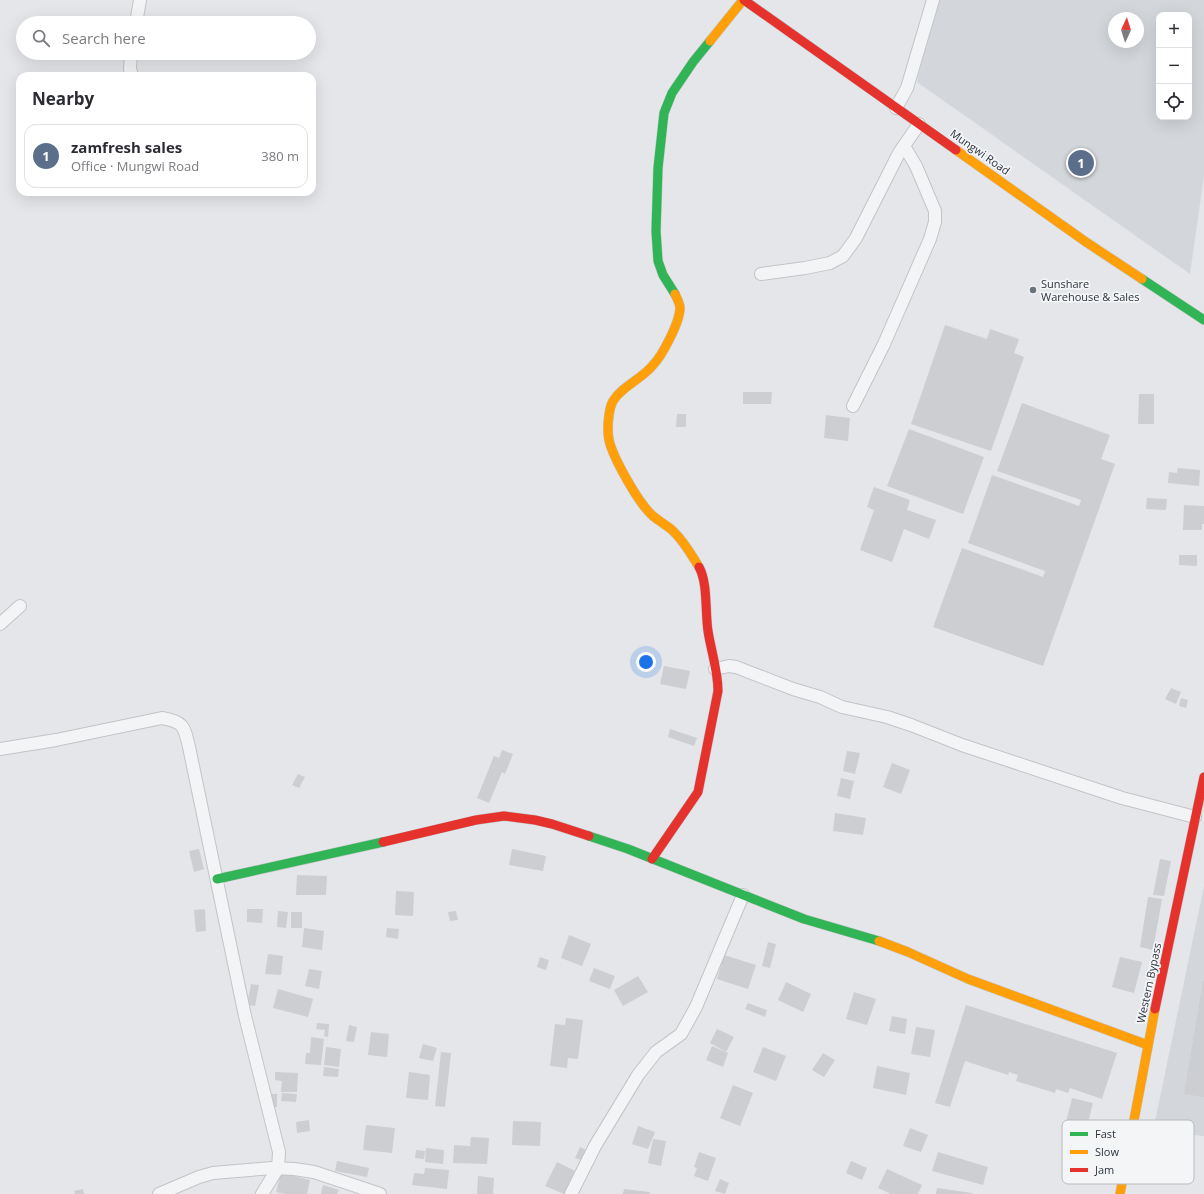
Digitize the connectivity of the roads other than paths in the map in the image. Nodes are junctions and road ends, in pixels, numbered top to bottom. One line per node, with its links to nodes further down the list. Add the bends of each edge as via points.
1 (140, 0): 4 (street)
2 (744, 0): 7 (street, Mungwi Road); 15 (street, via 692,62 672,93 664,113 658,168 658,261 663,275 675,293 680,307 679,318 654,365 622,390 612,402 608,421 609,440 615,456 641,503 686,545 701,571)
3 (933, 0): 7 (street, via 907,88)
4 (137, 16)
5 (130, 60): 6 (street)
6 (131, 72)
7 (896, 108): 8 (street, Mungwi Road)
8 (919, 124): 9 (street); 11 (street, Mungwi Road, via 1086,242)
9 (904, 146): 10 (street, via 856,238 843,256 830,263); 12 (street, via 916,166 935,211 935,222 884,344)
10 (761, 274)
11 (1204, 320)
12 (853, 406)
13 (20, 606): 14 (street)
14 (0, 624)
15 (715, 669): 18 (street, via 736,667 842,707 887,717 962,745 1122,798); 19 (street, via 718,691 698,792)
16 (0, 749): 20 (street, via 56,740 151,719 174,720 184,727 190,747)
17 (1204, 777): 18 (street, Western Bypass)
18 (1195, 817): 22 (street, Western Bypass)
19 (652, 859): 20 (street, via 552,824 504,816 476,820); 21 (street)
20 (217, 879): 24 (street, via 245,1016 278,1152)
21 (743, 895): 22 (street, via 810,921 908,952 968,979); 29 (street, via 696,1007 681,1034 656,1052 638,1075)
22 (1148, 1046): 23 (street, Western Bypass)
23 (1134, 1120)
24 (278, 1168): 26 (street, via 213,1173); 27 (street); 28 (street, via 314,1172)
25 (1122, 1184): 30 (street, Western Bypass)
26 (159, 1194)
27 (262, 1194)
28 (380, 1194)
29 (571, 1194)
30 (1120, 1194)

